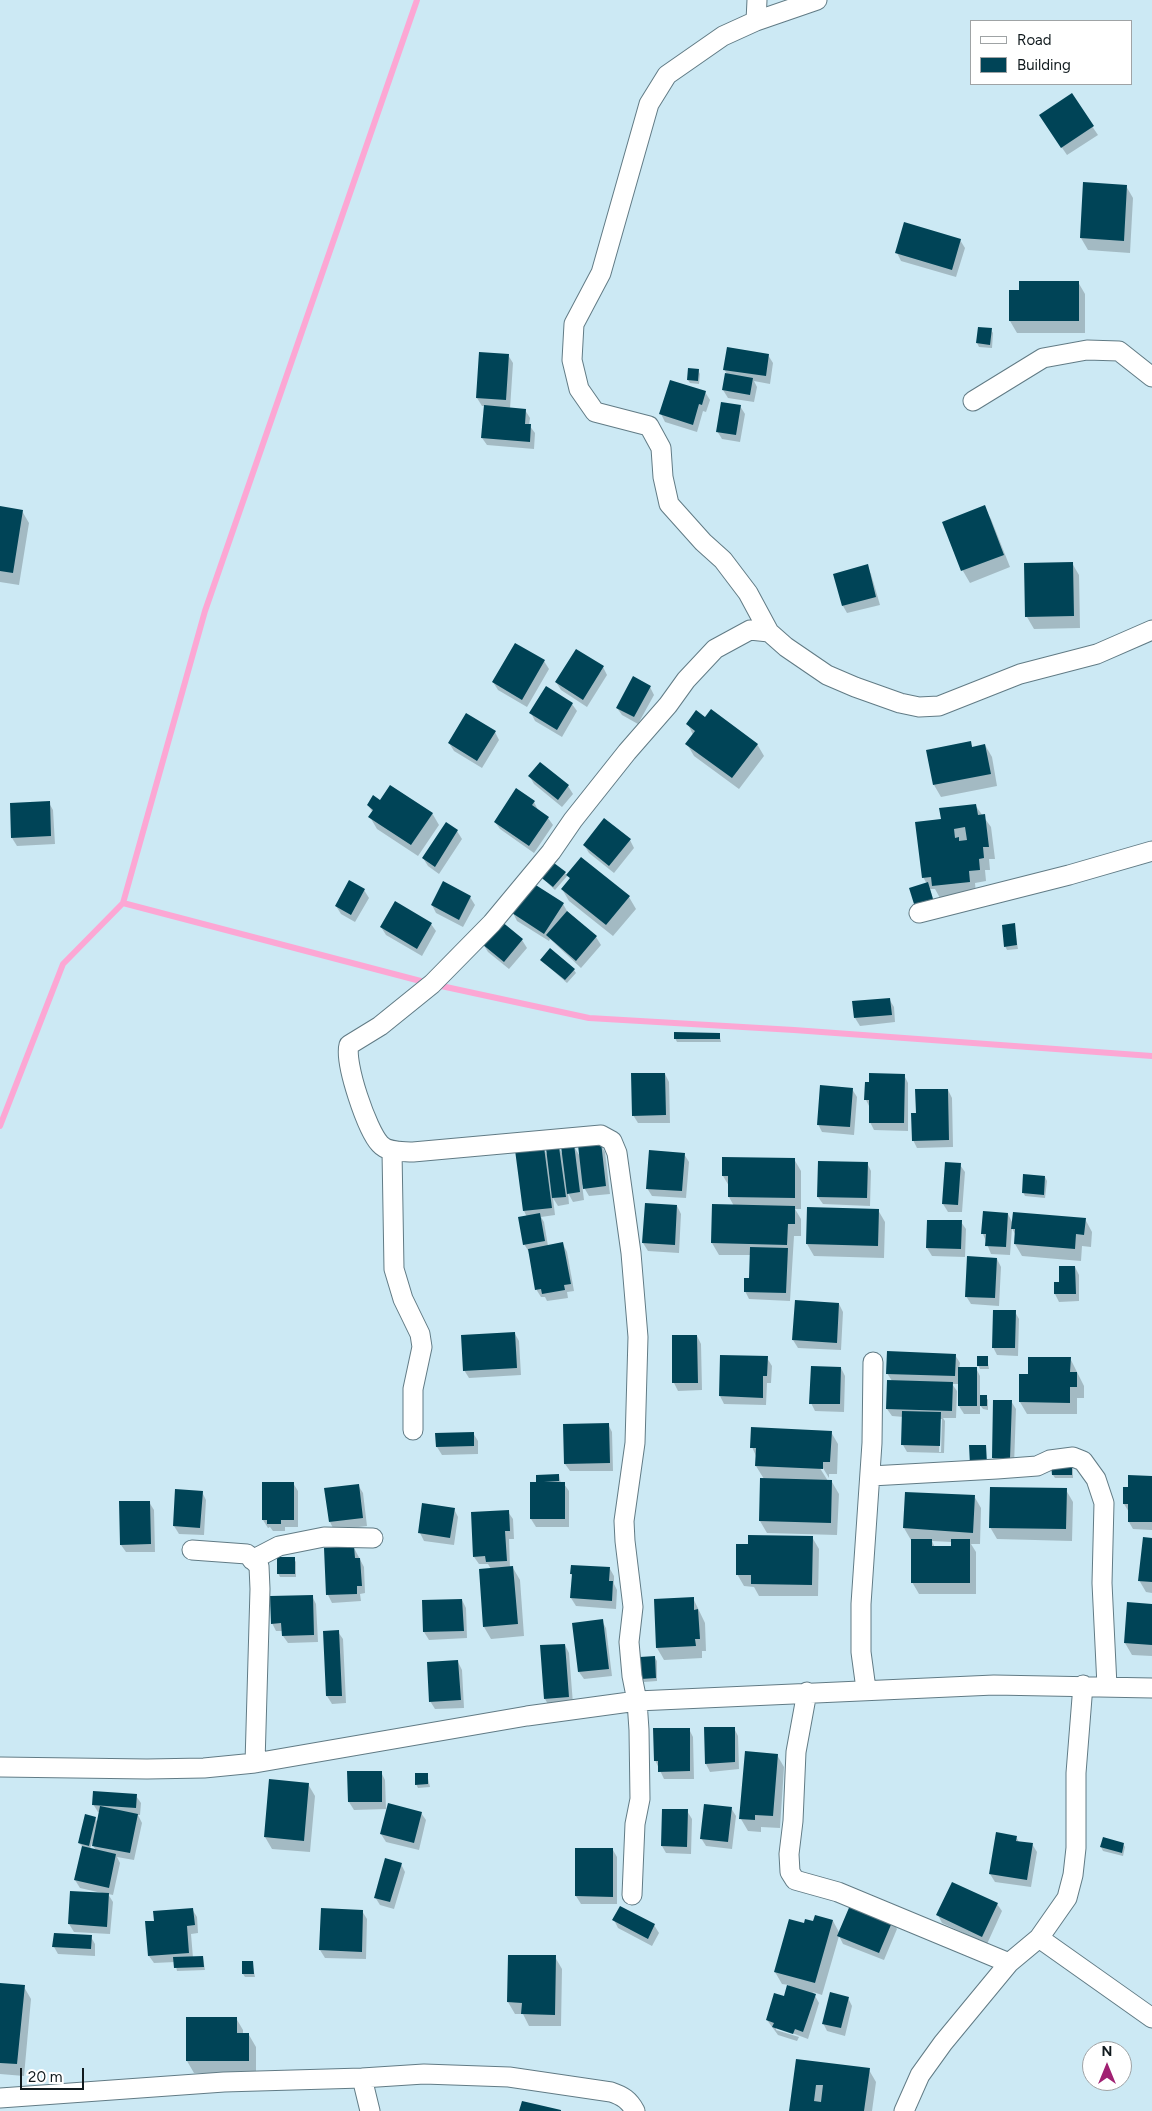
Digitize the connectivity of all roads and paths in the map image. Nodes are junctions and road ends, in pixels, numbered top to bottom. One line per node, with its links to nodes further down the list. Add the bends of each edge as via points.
1 (757, 0): 3 (street)
2 (818, 0): 3 (street)
3 (756, 20): 7 (street, via 723,36 666,75 649,104 601,273 574,324 572,360 578,389 595,412 649,426 661,448 669,504 723,560 748,593)
4 (1152, 377): 5 (street, via 1119,352 1087,350 1043,358)
5 (973, 401)
6 (1152, 630): 7 (street, via 1097,654 1020,674 939,706 919,707 900,703 828,675 786,647)
7 (770, 632): 10 (street, via 750,630 715,649 627,752 492,923 432,984 380,1026 349,1046 347,1054 352,1077 369,1124 380,1144)
8 (1152, 851): 9 (street, via 1069,876)
9 (919, 913)
10 (392, 1151): 12 (street, via 394,1269 403,1299 420,1334 422,1347 413,1389); 22 (street, via 413,1152 601,1135 612,1141 617,1152 638,1336 636,1443 624,1521 633,1607 629,1642)
11 (873, 1362): 13 (street)
12 (413, 1430)
13 (871, 1476): 18 (street, via 997,1470 1036,1466 1072,1456 1083,1461 1096,1479 1104,1503 1102,1583); 20 (street, via 861,1604 861,1652)
14 (373, 1538): 16 (street, via 324,1537 279,1546)
15 (192, 1550): 16 (street, via 246,1554)
16 (252, 1560): 23 (street, via 259,1566 260,1589)
17 (1083, 1685): 18 (street); 20 (street); 26 (street, via 1073,1875 1067,1898)
18 (1107, 1686): 19 (street)
19 (1152, 1688)
20 (866, 1689): 21 (street)
21 (807, 1692): 22 (street); 27 (street, via 796,1752 789,1854 790,1872 795,1880 838,1892)
22 (637, 1701): 23 (street, via 527,1716); 25 (street, via 640,1799 635,1824)
23 (255, 1763): 24 (street, via 147,1769)
24 (0, 1767)
25 (632, 1895)
26 (1039, 1938): 27 (street); 28 (street)
27 (1009, 1963): 33 (street, via 920,2075)
28 (1152, 2018)
29 (362, 2078): 30 (street, via 224,2082); 31 (street); 32 (street, via 424,2074 509,2077 611,2092 623,2096)
30 (0, 2098)
31 (370, 2111)
32 (635, 2111)
33 (904, 2111)

